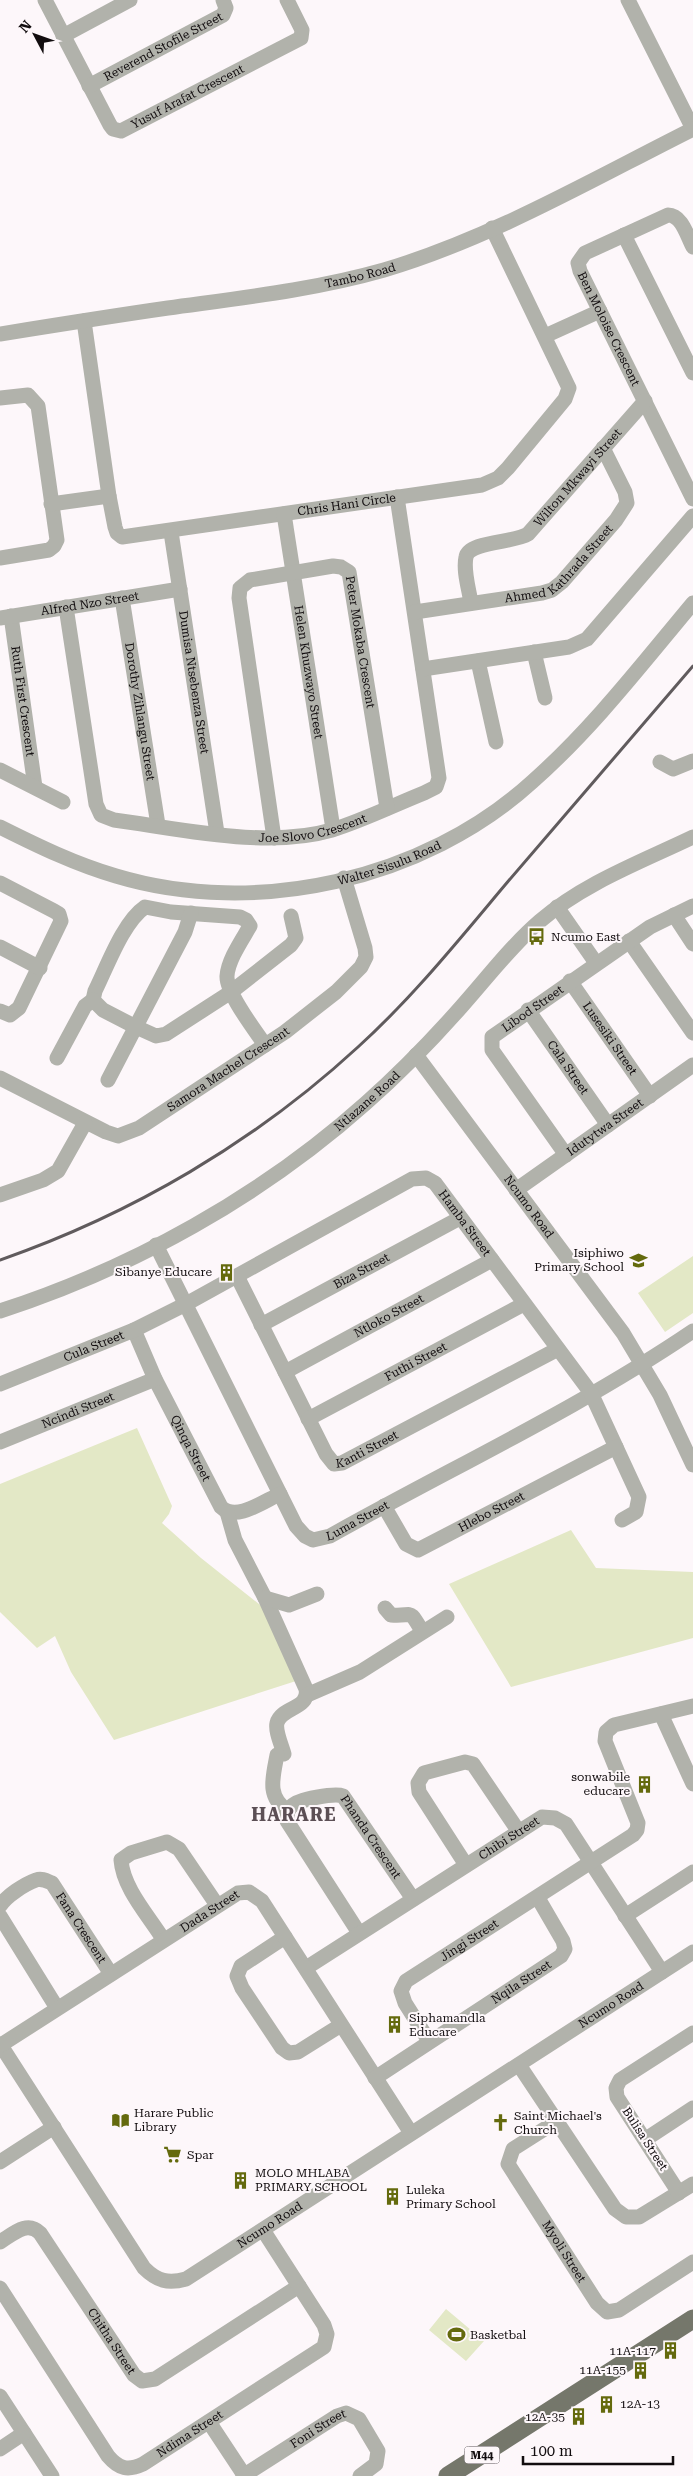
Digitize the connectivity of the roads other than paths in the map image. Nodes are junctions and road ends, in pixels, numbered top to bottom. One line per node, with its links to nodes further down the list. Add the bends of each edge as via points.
1 (45, 0): 6 (street, Yusuf Arafat Crescent)
2 (130, 0): 6 (street)
3 (223, 0): 7 (street, Reverend Stofile Street, via 226,8 222,15)
4 (287, 0): 7 (street, Yusuf Arafat Crescent, via 302,30 301,38 127,129 117,131 110,125)
5 (628, 0): 8 (street)
6 (63, 36): 7 (street, Yusuf Arafat Crescent)
7 (89, 86)
8 (693, 129): 9 (street, Tambo Road)
9 (492, 228): 13 (street, Tambo Road, via 408,262 346,280); 15 (street, Chris Hani Circle)
10 (624, 235): 11 (street, Ben Moloise Crescent, via 671,214 679,220); 12 (street, Ben Moloise Crescent, via 585,253 579,260 578,267); 16 (street)
11 (693, 247)
12 (600, 311): 15 (street); 18 (street, Ben Moloise Crescent)
13 (84, 321): 14 (street, Tambo Road); 20 (street, Chris Hani Circle)
14 (0, 334)
15 (544, 336): 21 (street, Chris Hani Circle, via 568,383 569,392 502,474 482,485)
16 (693, 373)
17 (0, 398): 23 (street, via 28,395 38,406)
18 (645, 402): 19 (street, Wilton Mkwayi Street); 22 (street, Ben Moloise Crescent)
19 (603, 448): 32 (street, Wilton Mkwayi Street, via 528,534 516,540 474,547 467,552); 32 (street, Ahmed Kathrada Street, via 628,498 616,520 552,590)
20 (109, 496): 23 (street); 26 (street, Chris Hani Circle, via 119,536 126,538)
21 (398, 497): 24 (street, Chris Hani Circle); 34 (street, Joe Slovo Crescent)
22 (693, 500)
23 (51, 504): 27 (street, via 57,540 54,546 44,551)
24 (284, 514): 26 (street, Chris Hani Circle); 28 (street, Helen Khuzwayo Street)
25 (693, 516): 36 (street, via 587,639 574,646)
26 (171, 532): 29 (street, Dumisa Ntsebenza Street)
27 (0, 554)
28 (294, 573): 46 (street, Peter Mokaba Crescent, via 341,567 351,576); 49 (street, Helen Khuzwayo Street); 52 (street, Peter Mokaba Crescent, via 250,580 242,584 239,592)
29 (180, 589): 30 (street, Alfred Nzo Street); 50 (street, Dumisa Ntsebenza Street)
30 (122, 598): 33 (street, Alfred Nzo Street); 47 (street, Dorothy Zihlangu Street)
31 (693, 603): 53 (street, Walter Sisulu Road, via 588,726 532,783 489,815 431,849 391,865)
32 (471, 604): 34 (street, Ahmed Kathrada Street)
33 (66, 607): 35 (street, Alfred Nzo Street); 47 (street, Joe Slovo Crescent, via 99,812 114,820)
34 (415, 612): 38 (street, Joe Slovo Crescent)
35 (6, 617): 44 (street, Ruth First Crescent)
36 (534, 652): 37 (street); 39 (street)
37 (478, 661): 38 (street); 40 (street)
38 (423, 669): 46 (street, Joe Slovo Crescent, via 438,782 433,789)
39 (545, 698)
40 (496, 742)
41 (693, 761): 42 (street, via 673,769)
42 (660, 762)
43 (0, 770): 44 (street)
44 (34, 787): 45 (street)
45 (63, 802)
46 (387, 808): 49 (street, Joe Slovo Crescent)
47 (158, 825): 50 (street, Joe Slovo Crescent)
48 (0, 827): 53 (street, Walter Sisulu Road, via 64,858 117,877 172,888 202,892 260,892)
49 (333, 830): 52 (street, Joe Slovo Crescent)
50 (218, 833): 52 (street, Joe Slovo Crescent)
51 (693, 837): 56 (street, Ntlazane Road, via 596,883)
52 (274, 838)
53 (344, 878): 72 (street, Samora Machel Crescent, via 366,957 361,967 336,992)
54 (0, 883): 64 (street, via 54,911 61,918)
55 (693, 906): 58 (street, Libod Street)
56 (557, 908): 63 (street); 73 (street, Ntlazane Road, via 517,943)
57 (191, 913): 66 (street, via 240,917 250,926 226,978); 67 (street, via 145,907 136,913); 70 (street, via 185,932)
58 (674, 915): 60 (street, Libod Street); 61 (street)
59 (292, 916): 66 (street, via 296,938 291,946)
60 (629, 941): 63 (street, Libod Street); 71 (street)
61 (693, 944)
62 (0, 947): 64 (street)
63 (596, 963): 65 (street, Libod Street)
64 (40, 968): 69 (street, via 17,1012 10,1015)
65 (570, 981): 68 (street, Libod Street); 78 (street, Lusesiki Street)
66 (231, 992): 70 (street, via 166,1034 156,1036); 72 (street)
67 (93, 1000): 70 (street, via 103,1010); 74 (street, via 85,1006)
68 (528, 1010): 80 (street, Cala Street); 81 (street, Libod Street, via 496,1033 490,1044)
69 (0, 1011)
70 (136, 1027): 77 (street)
71 (693, 1033)
72 (265, 1045): 79 (street, Samora Machel Crescent, via 126,1135 118,1136)
73 (416, 1054): 82 (street, Ncumo Road); 85 (street, Ntlazane Road, via 364,1105 289,1164 225,1206)
74 (57, 1058)
75 (693, 1065): 78 (street, Idutytwa Street)
76 (0, 1078): 79 (street, Samora Machel Crescent)
77 (108, 1080)
78 (650, 1096): 80 (street, Idutytwa Street)
79 (85, 1123): 83 (street, via 58,1171 43,1180)
80 (608, 1125): 81 (street, Idutytwa Street)
81 (566, 1155): 82 (street, Idutytwa Street)
82 (516, 1190): 95 (street, Ncumo Road)
83 (0, 1195)
84 (460, 1218): 86 (street, Hamba Street); 87 (street, Hamba Street, via 435,1184 426,1178 415,1178); 91 (street, Biza Street)
85 (156, 1245): 88 (street, Luma Street); 90 (street, Ntlazane Road, via 83,1280)
86 (492, 1260): 89 (street, Hamba Street); 96 (street, Ntloko Street)
87 (237, 1276): 88 (street, Hamba Street); 91 (street, Kanti Street)
88 (186, 1304): 92 (street, Cula Street); 104 (street, Luma Street)
89 (524, 1304): 94 (street, Hamba Street); 100 (street, Futhi Street)
90 (0, 1311)
91 (261, 1325): 96 (street, Kanti Street)
92 (134, 1330): 97 (street, Qinqa Street); 98 (street, Cula Street)
93 (693, 1331): 95 (street, Luma Street)
94 (558, 1349): 99 (street, Hamba Street); 100 (street, Kanti Street, via 342,1464 330,1461)
95 (643, 1364): 99 (street, Luma Street); 103 (street, Ncumo Road)
96 (285, 1372): 100 (street, Kanti Street)
97 (155, 1379): 101 (street, Ncindi Street); 106 (street, Qinqa Street, via 221,1508)
98 (0, 1384)
99 (591, 1393): 102 (street); 105 (street, Luma Street)
100 (308, 1419)
101 (0, 1442)
102 (616, 1447): 105 (street, Hlebo Street, via 418,1550 406,1544); 107 (street, via 639,1497 636,1512)
103 (693, 1465)
104 (280, 1494): 105 (street, Luma Street, via 300,1531 317,1541); 106 (street, via 239,1512)
105 (384, 1506)
106 (227, 1512): 109 (street, Qinqa Street, via 235,1540)
107 (622, 1520)
108 (317, 1594): 109 (street, via 289,1605)
109 (265, 1598): 113 (street, Qinqa Street)
110 (385, 1608): 112 (street, via 391,1615 409,1612)
111 (447, 1617): 112 (street)
112 (422, 1631): 113 (street, via 360,1672)
113 (307, 1695): 117 (street, via 305,1700 278,1719 276,1725 280,1755 271,1786 281,1806)
114 (693, 1706): 115 (street)
115 (661, 1714): 116 (street); 119 (street, Jingi Street, via 614,1725 606,1732 604,1741 638,1830)
116 (693, 1784)
117 (288, 1811): 123 (street, Phanda Crescent, via 293,1804 336,1793 344,1796); 128 (street, via 287,1821)
118 (519, 1832): 119 (street, Chibi Street, via 542,1817 555,1818 566,1824); 120 (street, Chibi Street); 120 (street, via 476,1766 470,1762 424,1773 418,1783 419,1792)
119 (591, 1863): 122 (street, Jingi Street); 127 (street, Chibi Street)
120 (466, 1865): 123 (street, Chibi Street)
121 (693, 1872): 127 (street)
122 (538, 1898): 138 (street, Nqila Street, via 564,1941 565,1949 561,1956); 138 (street, Jingi Street, via 406,1982 401,1991 405,2003)
123 (413, 1899): 128 (street, Chibi Street)
124 (217, 1905): 129 (street, Dada Street, via 238,1893 249,1892 262,1901); 130 (street, Dada Street); 130 (street, via 180,1849 167,1842 130,1853 120,1860 122,1873)
125 (0, 1906): 134 (street, Fana Crescent, via 4,1900 37,1880 52,1883)
126 (0, 1916): 135 (street)
127 (626, 1916): 133 (street, Chibi Street)
128 (359, 1933): 132 (street, Chibi Street)
129 (285, 1937): 132 (street, Dada Street); 136 (street, via 241,1966 237,1976 242,1988 282,2048 289,2053 298,2052)
130 (163, 1939): 134 (street, Dada Street)
131 (693, 1952): 133 (street, Ncumo Road)
132 (306, 1968): 136 (street, Dada Street)
133 (662, 1972): 140 (street, Ncumo Road)
134 (111, 1974): 135 (street, Dada Street)
135 (57, 2008): 139 (street, Dada Street)
136 (341, 2025): 141 (street, Dada Street)
137 (693, 2033): 146 (street, Bulisa Street, via 620,2080 616,2088 617,2097)
138 (429, 2042): 141 (street, Nqila Street)
139 (0, 2045): 144 (street, Ncumo Road)
140 (519, 2064): 143 (street); 145 (street, Ncumo Road)
141 (375, 2078): 145 (street, Dada Street)
142 (693, 2108): 146 (street)
143 (557, 2121): 149 (street, via 615,2209 626,2217 640,2217); 152 (street, Myoli Street, via 514,2148 508,2164 597,2303 607,2312 619,2310)
144 (54, 2128): 147 (street); 150 (street, Ncumo Road, via 144,2268 154,2278 173,2283 186,2279)
145 (411, 2134): 150 (street, Ncumo Road)
146 (646, 2139): 149 (street, Bulisa Street)
147 (0, 2162)
148 (693, 2184): 149 (street)
149 (679, 2193)
150 (263, 2230): 153 (street, Ndima Street)
151 (0, 2242): 153 (street, Chitha Street, via 23,2228 31,2226 40,2232 134,2375 142,2381 155,2379)
152 (693, 2262)
153 (299, 2286): 157 (street, Ndima Street, via 327,2331 324,2347)
154 (0, 2288): 157 (street, Ndima Street, via 108,2456 119,2467 132,2468 143,2464)
155 (693, 2319): 163 (main road, M44)
156 (0, 2396): 158 (street)
157 (209, 2422): 161 (street)
158 (24, 2433): 159 (street); 160 (street)
159 (0, 2449)
160 (52, 2476)
161 (244, 2476): 162 (street, Foni Street, via 346,2413 359,2419 378,2451 376,2464)
162 (360, 2476)
163 (448, 2476)

